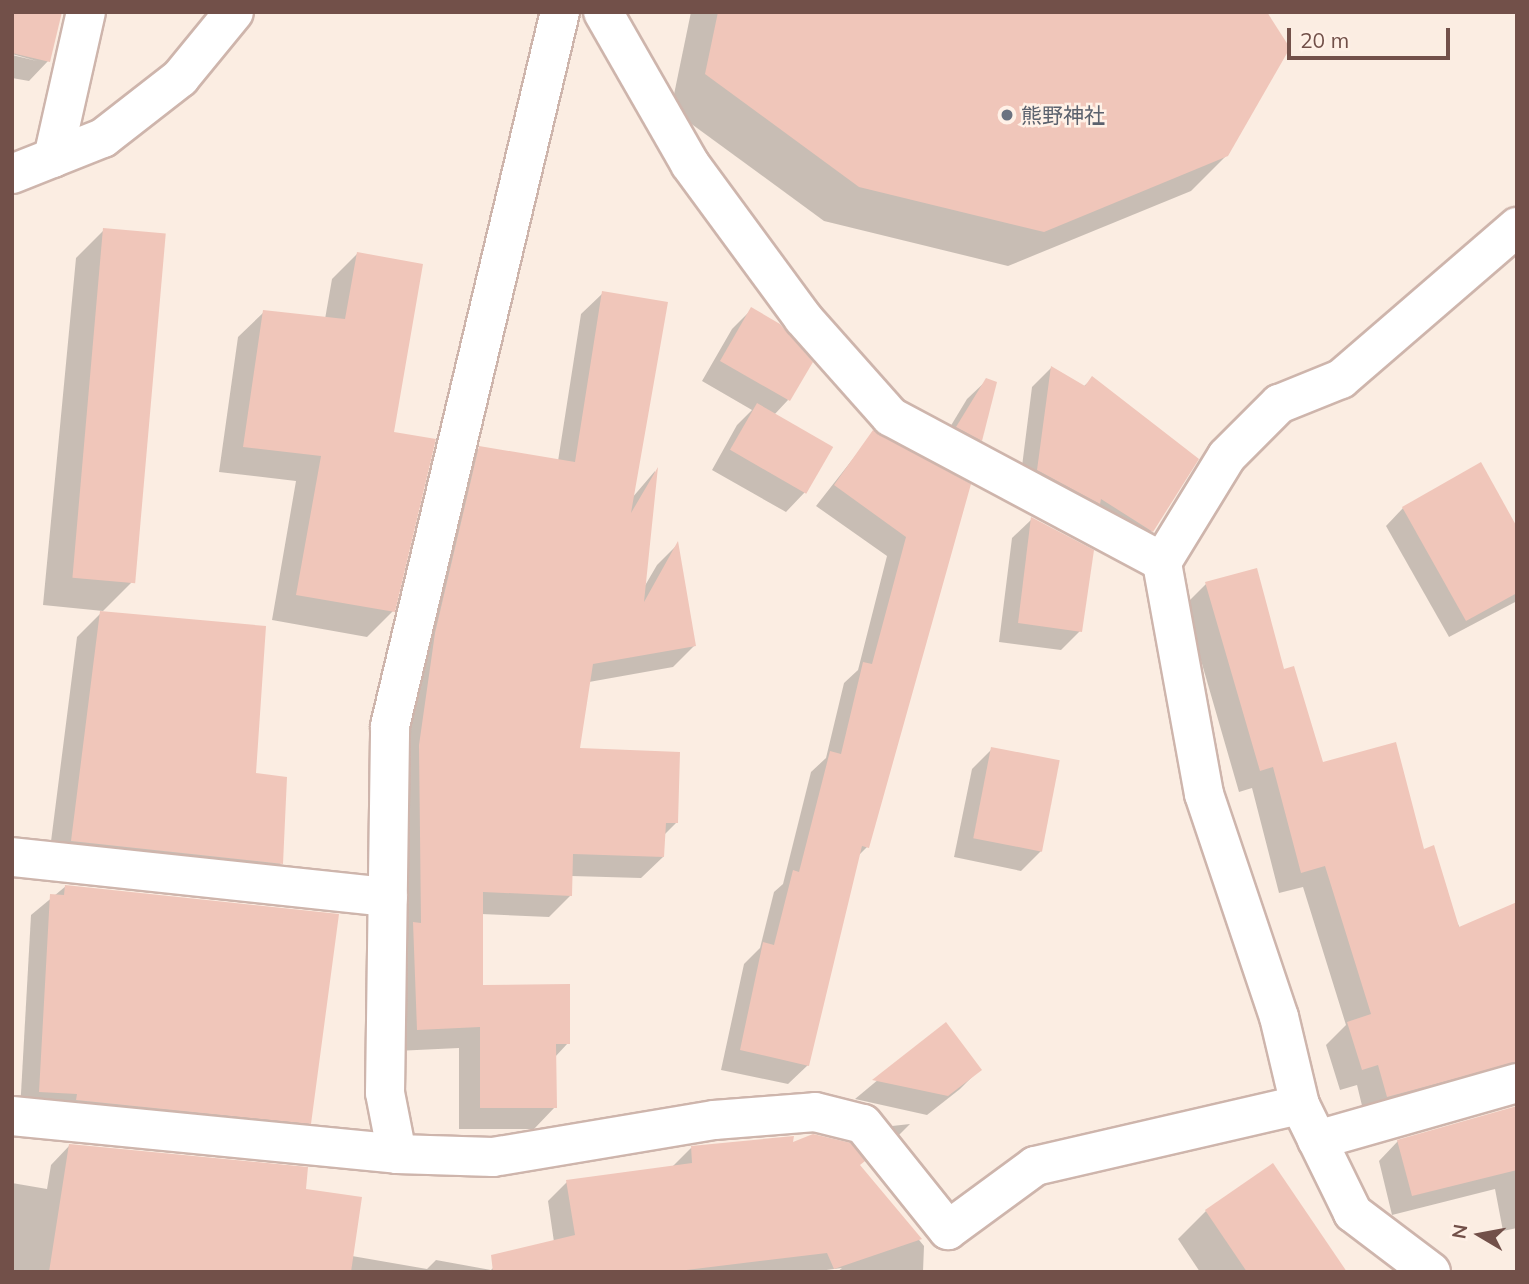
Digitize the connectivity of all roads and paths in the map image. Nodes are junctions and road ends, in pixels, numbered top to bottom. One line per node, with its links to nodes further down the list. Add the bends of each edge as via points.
1 (86, 12): 5 (street)
2 (234, 12): 5 (street, via 180,78 103,138)
3 (560, 12): 10 (street, via 390,726)
4 (603, 12): 8 (street, via 698,175 803,318 891,417)
5 (53, 158): 6 (street)
6 (12, 174)
7 (1517, 227): 8 (street, via 1341,379 1279,404 1227,456)
8 (1162, 562): 12 (street, via 1204,794 1279,1017)
9 (12, 858): 10 (street)
10 (388, 897): 15 (street, via 386,1093)
11 (1517, 1083): 14 (street)
12 (1300, 1105): 14 (street); 15 (street, via 1035,1166 948,1230 863,1124 815,1112 714,1120 493,1157)
13 (12, 1116): 15 (street)
14 (1317, 1140): 16 (street, via 1353,1213)
15 (397, 1154)
16 (1431, 1272)

